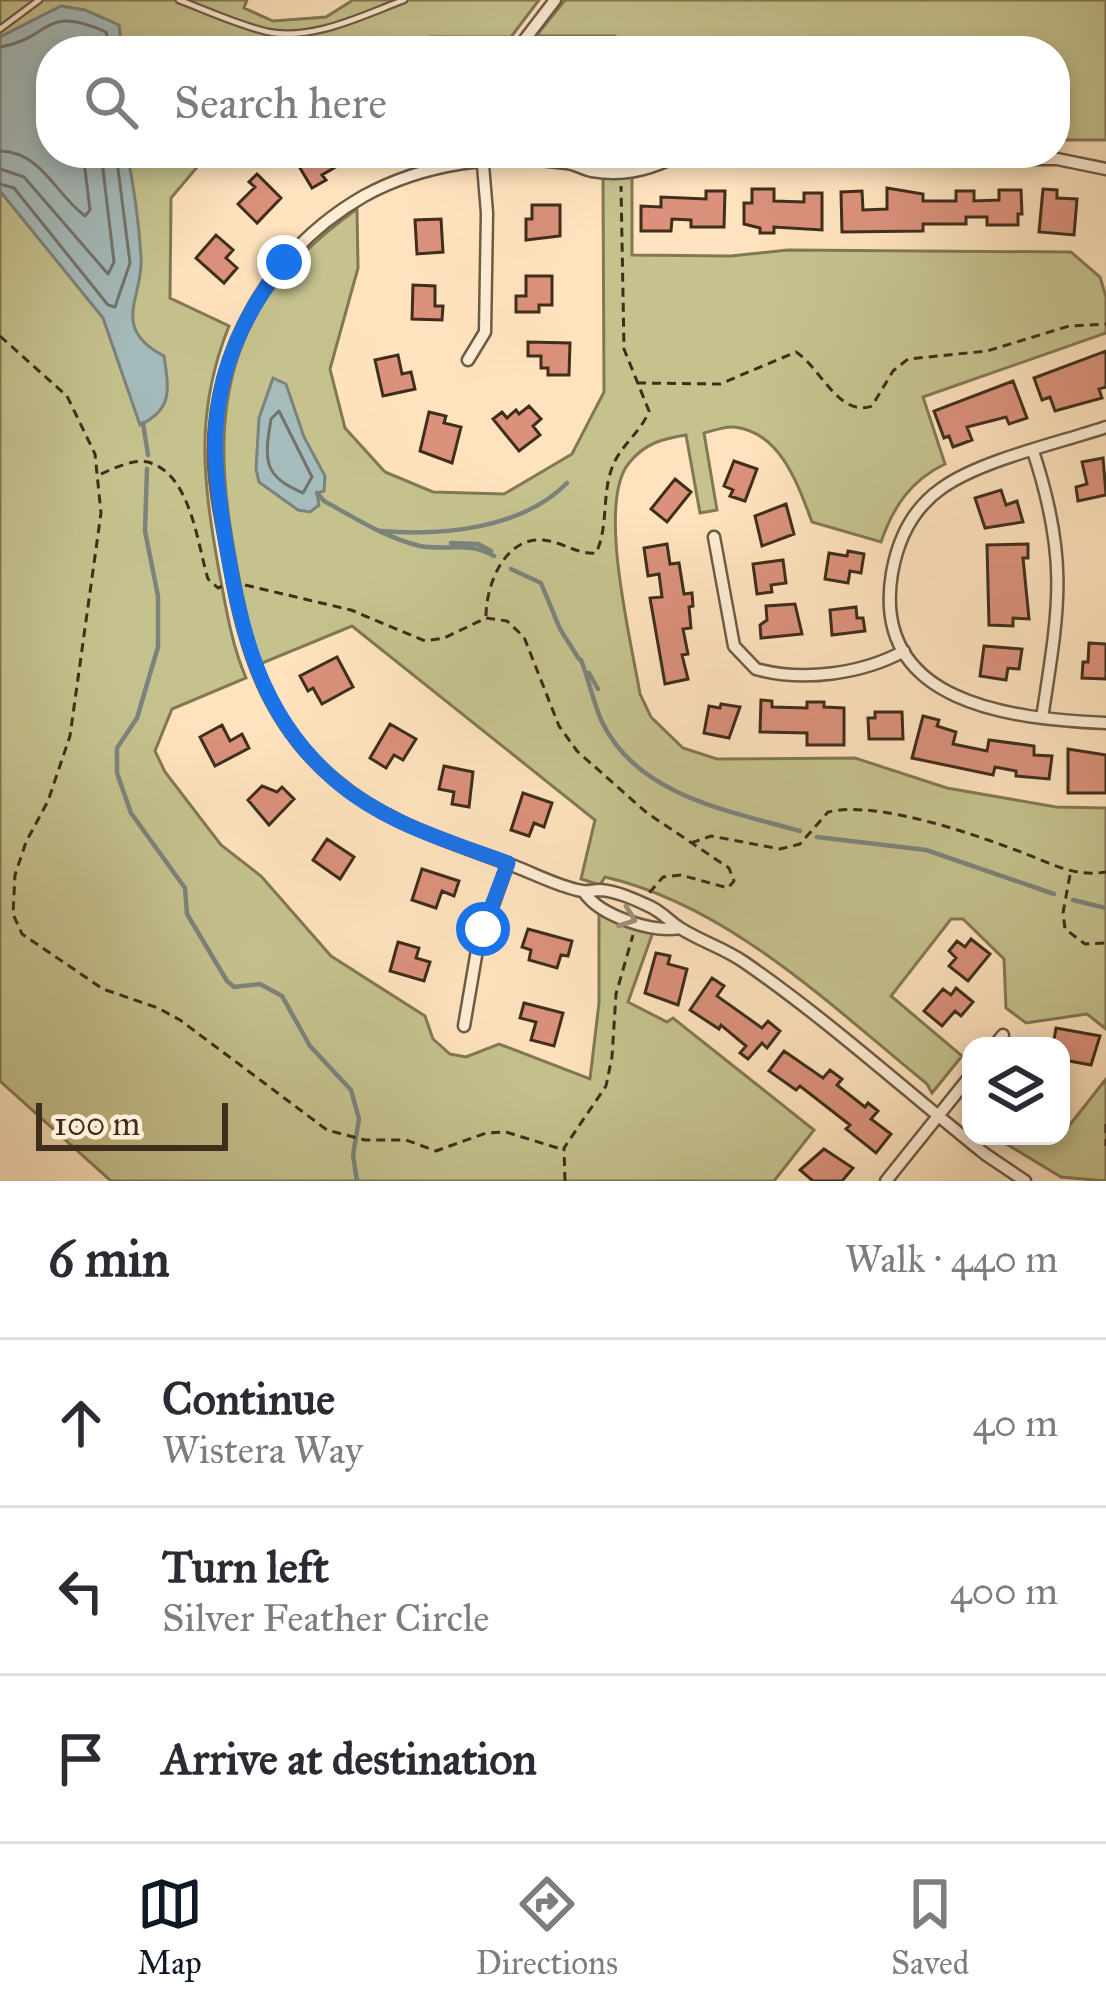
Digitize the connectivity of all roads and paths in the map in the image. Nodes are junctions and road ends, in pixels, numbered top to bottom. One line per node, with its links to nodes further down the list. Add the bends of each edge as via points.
1 (39, 0): 5 (lane)
2 (179, 0): 3 (lane, via 269,32 298,33)
3 (404, 0)
4 (555, 0): 6 (street)
5 (0, 28)
6 (527, 36)
7 (1070, 162): 12 (street)
8 (441, 168): 22 (street, via 340,211 284,262 249,312 215,428)
9 (484, 168): 16 (street, via 485,332)
10 (582, 168): 13 (street)
11 (652, 168): 13 (street)
12 (1106, 169)
13 (620, 173): 17 (path, via 624,349)
14 (1106, 324): 17 (path, via 908,359 861,410 796,352 720,384)
15 (0, 337): 20 (path, via 67,396)
16 (468, 360)
17 (635, 383): 23 (path, via 649,411 616,459 596,554 536,539 522,544 486,592)
18 (1106, 427): 19 (street)
19 (1033, 452): 24 (street, via 956,479 913,516 897,550 890,598); 27 (street, via 1055,526 1060,587)
20 (99, 475): 22 (path, via 146,462 168,475 184,496 208,579 218,588); 43 (path, via 97,548 70,736 15,875 13,914 22,934 103,989 180,1020 327,1130 436,1151 506,1132)
21 (715, 537): 25 (street)
22 (232, 582): 23 (path, via 352,610 425,641); 30 (street, via 255,670 313,759 385,814)
23 (485, 618): 29 (path, via 506,621 524,637 577,751)
24 (904, 651): 25 (street, via 841,673 768,672); 27 (street, via 959,700)
25 (740, 656): 26 (street)
26 (730, 666)
27 (1042, 718): 28 (street)
28 (1106, 723)
29 (690, 843): 32 (path, via 711,836 780,849 800,844 828,812 864,808 977,837); 34 (path, via 729,868 734,881 728,888 663,877)
30 (508, 863): 33 (street); 38 (street, via 477,950)
31 (1106, 872): 32 (path)
32 (1070, 873): 37 (path, via 1065,929 1085,944)
33 (584, 892): 35 (street, via 630,898); 35 (street, one-way to 35, via 613,913)
34 (648, 894)
35 (680, 928): 40 (street, via 746,963)
36 (634, 932): 43 (path, via 616,994 606,1086)
37 (1106, 943)
38 (464, 1026)
39 (962, 1086): 40 (street)
40 (938, 1117): 45 (street); 46 (street)
41 (1106, 1124): 42 (path)
42 (1106, 1146)
43 (564, 1150): 44 (path)
44 (565, 1181)
45 (886, 1181)
46 (1025, 1181)

